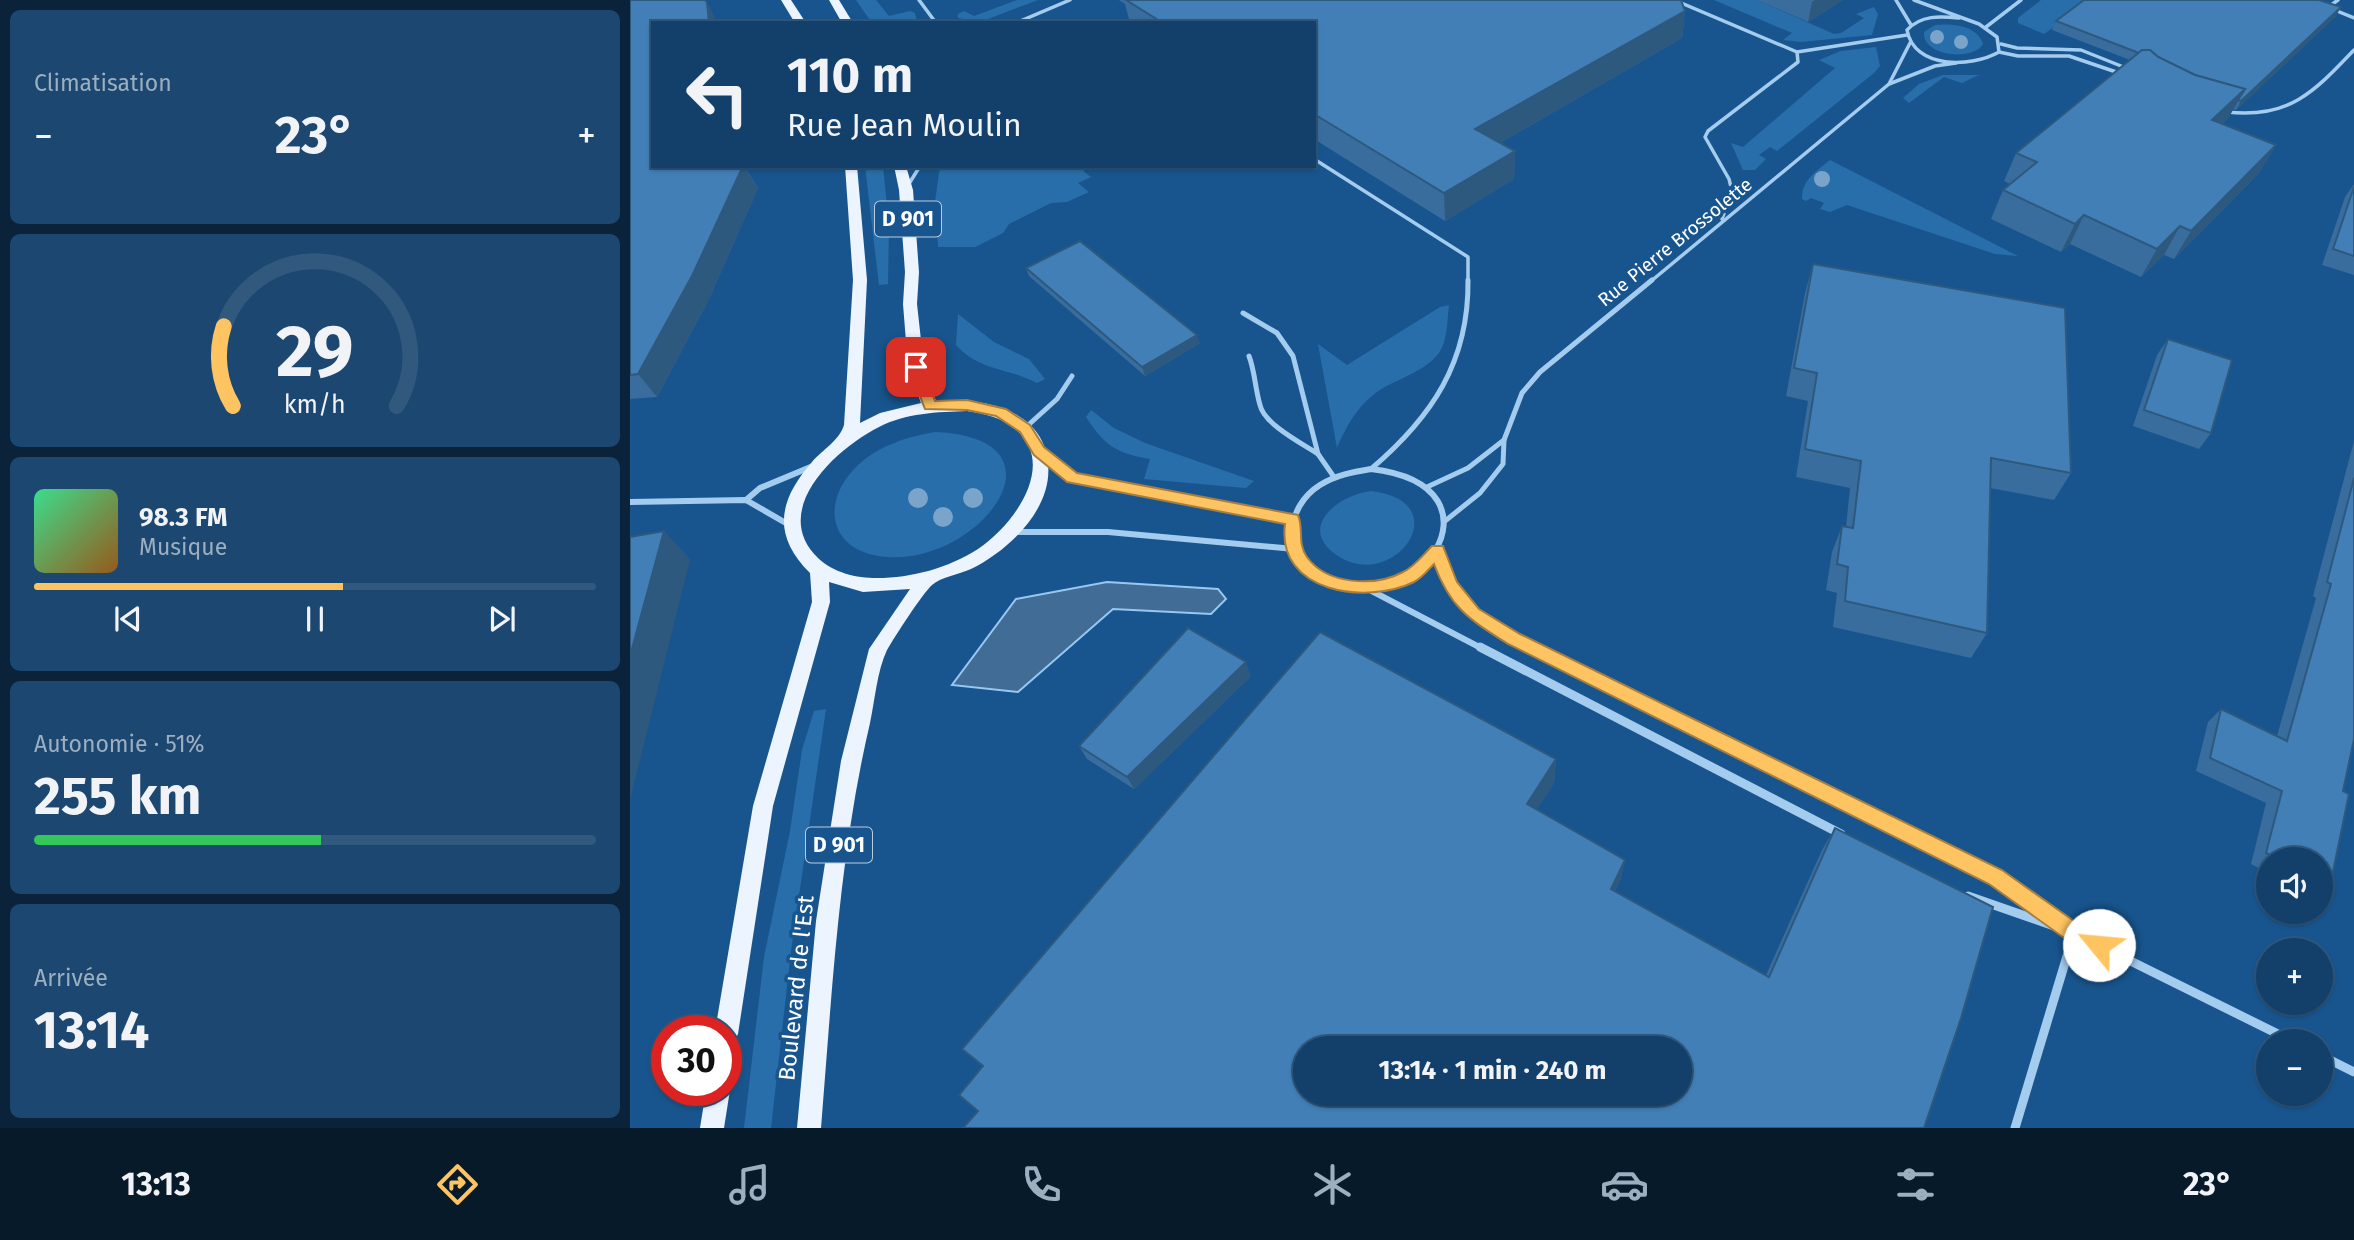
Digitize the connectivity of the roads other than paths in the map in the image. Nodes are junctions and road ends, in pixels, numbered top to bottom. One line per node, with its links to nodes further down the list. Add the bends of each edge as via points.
1 (786, 0): 14 (main road)
2 (834, 0): 15 (main road)
3 (919, 0): 16 (lane)
4 (1070, 0): 17 (lane)
5 (1674, 0): 26 (lane)
6 (1896, 0): 18 (lane)
7 (1914, 0): 12 (lane)
8 (2021, 0): 19 (lane)
9 (2338, 0): 11 (lane)
10 (2318, 4): 11 (lane)
11 (2328, 8): 13 (lane)
12 (1959, 18): 18 (lane, via 1930,17); 19 (lane)
13 (2354, 18)
14 (800, 21)
15 (847, 21)
16 (935, 21)
17 (1021, 21)
18 (1911, 25): 20 (lane)
19 (1986, 27): 22 (lane)
20 (1907, 35): 21 (lane); 26 (lane)
21 (1910, 43): 28 (lane, via 1920,52); 29 (lane, Rue Pierre Brossolette)
22 (2001, 44): 24 (lane); 27 (lane)
23 (2088, 44): 24 (lane)
24 (2081, 50): 27 (lane, via 2130,71 2122,74 2069,56)
25 (2354, 50): 30 (lane, via 2294,106 2274,114 2248,116)
26 (1797, 52): 36 (lane, via 1798,62 1705,137 1732,191)
27 (2000, 52): 28 (lane, Rue Pierre Brossolette, via 1983,62)
28 (1956, 63): 29 (lane, Rue Pierre Brossolette)
29 (1889, 84): 36 (lane, Rue Pierre Brossolette)
30 (2222, 111)
31 (1316, 160): 47 (lane, via 1468,257 1467,317 1444,386 1402,443)
32 (851, 168): 42 (main road, D 901, via 860,280)
33 (900, 168): 35 (main road, D 901)
34 (919, 168): 35 (lane)
35 (906, 190): 40 (main road, D 901, via 916,367)
36 (1721, 221): 43 (lane, Rue Pierre Brossolette, via 1540,372 1522,393)
37 (1243, 313): 45 (lane, via 1277,333 1293,356)
38 (1249, 356): 45 (lane, via 1260,408 1279,429)
39 (1072, 376): 41 (lane, via 1057,399)
40 (930, 406): 41 (main road, via 967,405 1000,412); 42 (main road, via 873,422)
41 (1025, 428): 44 (main road)
42 (848, 437): 46 (main road)
43 (1504, 440): 49 (lane, Rue Pierre Brossolette, via 1481,461); 53 (lane, Rue Pierre Brossolette, via 1503,464 1480,493)
44 (1039, 451): 52 (street, via 1072,478); 55 (main road, via 1041,477 1032,504)
45 (1318, 454): 48 (lane)
46 (815, 466): 50 (street, via 760,488); 54 (main road, via 796,496)
47 (1371, 468): 48 (street); 49 (street, via 1410,476)
48 (1334, 477): 52 (street, via 1309,493)
49 (1427, 487): 53 (street, via 1439,502)
50 (746, 500): 51 (street); 54 (street)
51 (630, 502)
52 (1293, 519): 56 (street)
53 (1445, 521): 57 (street)
54 (792, 527): 58 (main road, via 800,551)
55 (1011, 532): 56 (street, via 1108,532); 59 (main road, via 987,552)
56 (1294, 549): 60 (street, via 1314,574 1347,587)
57 (1437, 551): 60 (street, via 1411,576); 63 (street, via 1451,586 1474,614 1514,639 1996,877)
58 (819, 570): 59 (main road, via 849,583 886,586); 64 (main road, via 821,602 763,806)
59 (926, 580): 70 (main road, Boulevard de l'Est / D 901, via 878,649 851,761 827,921)
60 (1366, 588): 61 (street)
61 (1854, 840)
62 (1964, 895): 63 (street)
63 (2074, 933): 65 (street); 71 (street)
64 (729, 1015)
65 (2268, 1029)
66 (2333, 1062): 67 (street)
67 (2354, 1072)
68 (715, 1106): 69 (main road)
69 (712, 1128)
70 (808, 1128)
71 (2015, 1128)

